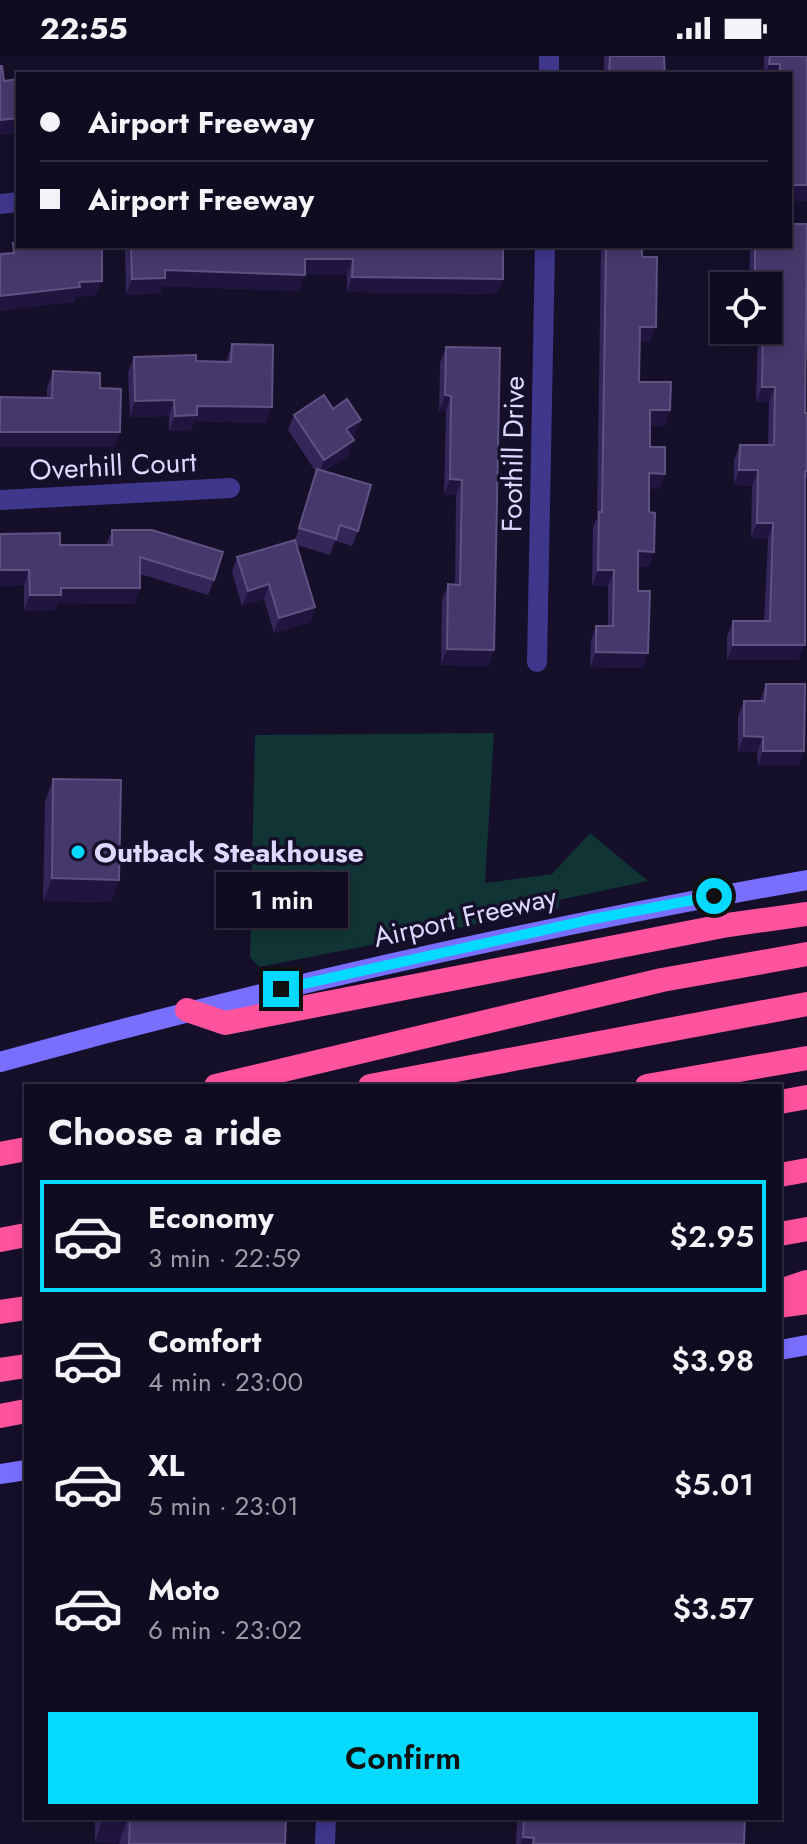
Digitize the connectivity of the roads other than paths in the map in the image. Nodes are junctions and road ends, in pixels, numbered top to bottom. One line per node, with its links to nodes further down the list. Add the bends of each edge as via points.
1 (545, 248): 4 (street, Foothill Drive)
2 (230, 488): 3 (street, Overhill Court)
3 (0, 500)
4 (537, 662)
5 (807, 880): 9 (main road, Airport Freeway, via 593,919)
6 (807, 914): 9 (highway, via 225,1023)
7 (807, 954): 12 (highway, via 647,983)
8 (807, 1004): 13 (highway)
9 (187, 1010): 11 (main road, Airport Freeway)
10 (807, 1058): 14 (highway)
11 (0, 1062)
12 (224, 1084)
13 (381, 1084)
14 (658, 1084)
15 (807, 1097): 16 (highway)
16 (782, 1102)
17 (24, 1149): 18 (highway)
18 (0, 1154)
19 (807, 1170): 20 (highway)
20 (782, 1175)
21 (807, 1229): 22 (highway)
22 (782, 1234)
23 (782, 1279): 24 (highway)
24 (807, 1281): 25 (highway)
25 (782, 1290)
26 (807, 1302): 27 (highway)
27 (782, 1306)
28 (24, 1308): 29 (highway)
29 (0, 1312)
30 (807, 1345): 31 (main road)
31 (782, 1350)
32 (24, 1366): 33 (highway)
33 (0, 1370)
34 (24, 1411): 35 (highway)
35 (0, 1416)
36 (24, 1470): 37 (main road)
37 (0, 1474)
38 (326, 1820): 39 (street)
39 (325, 1844)

